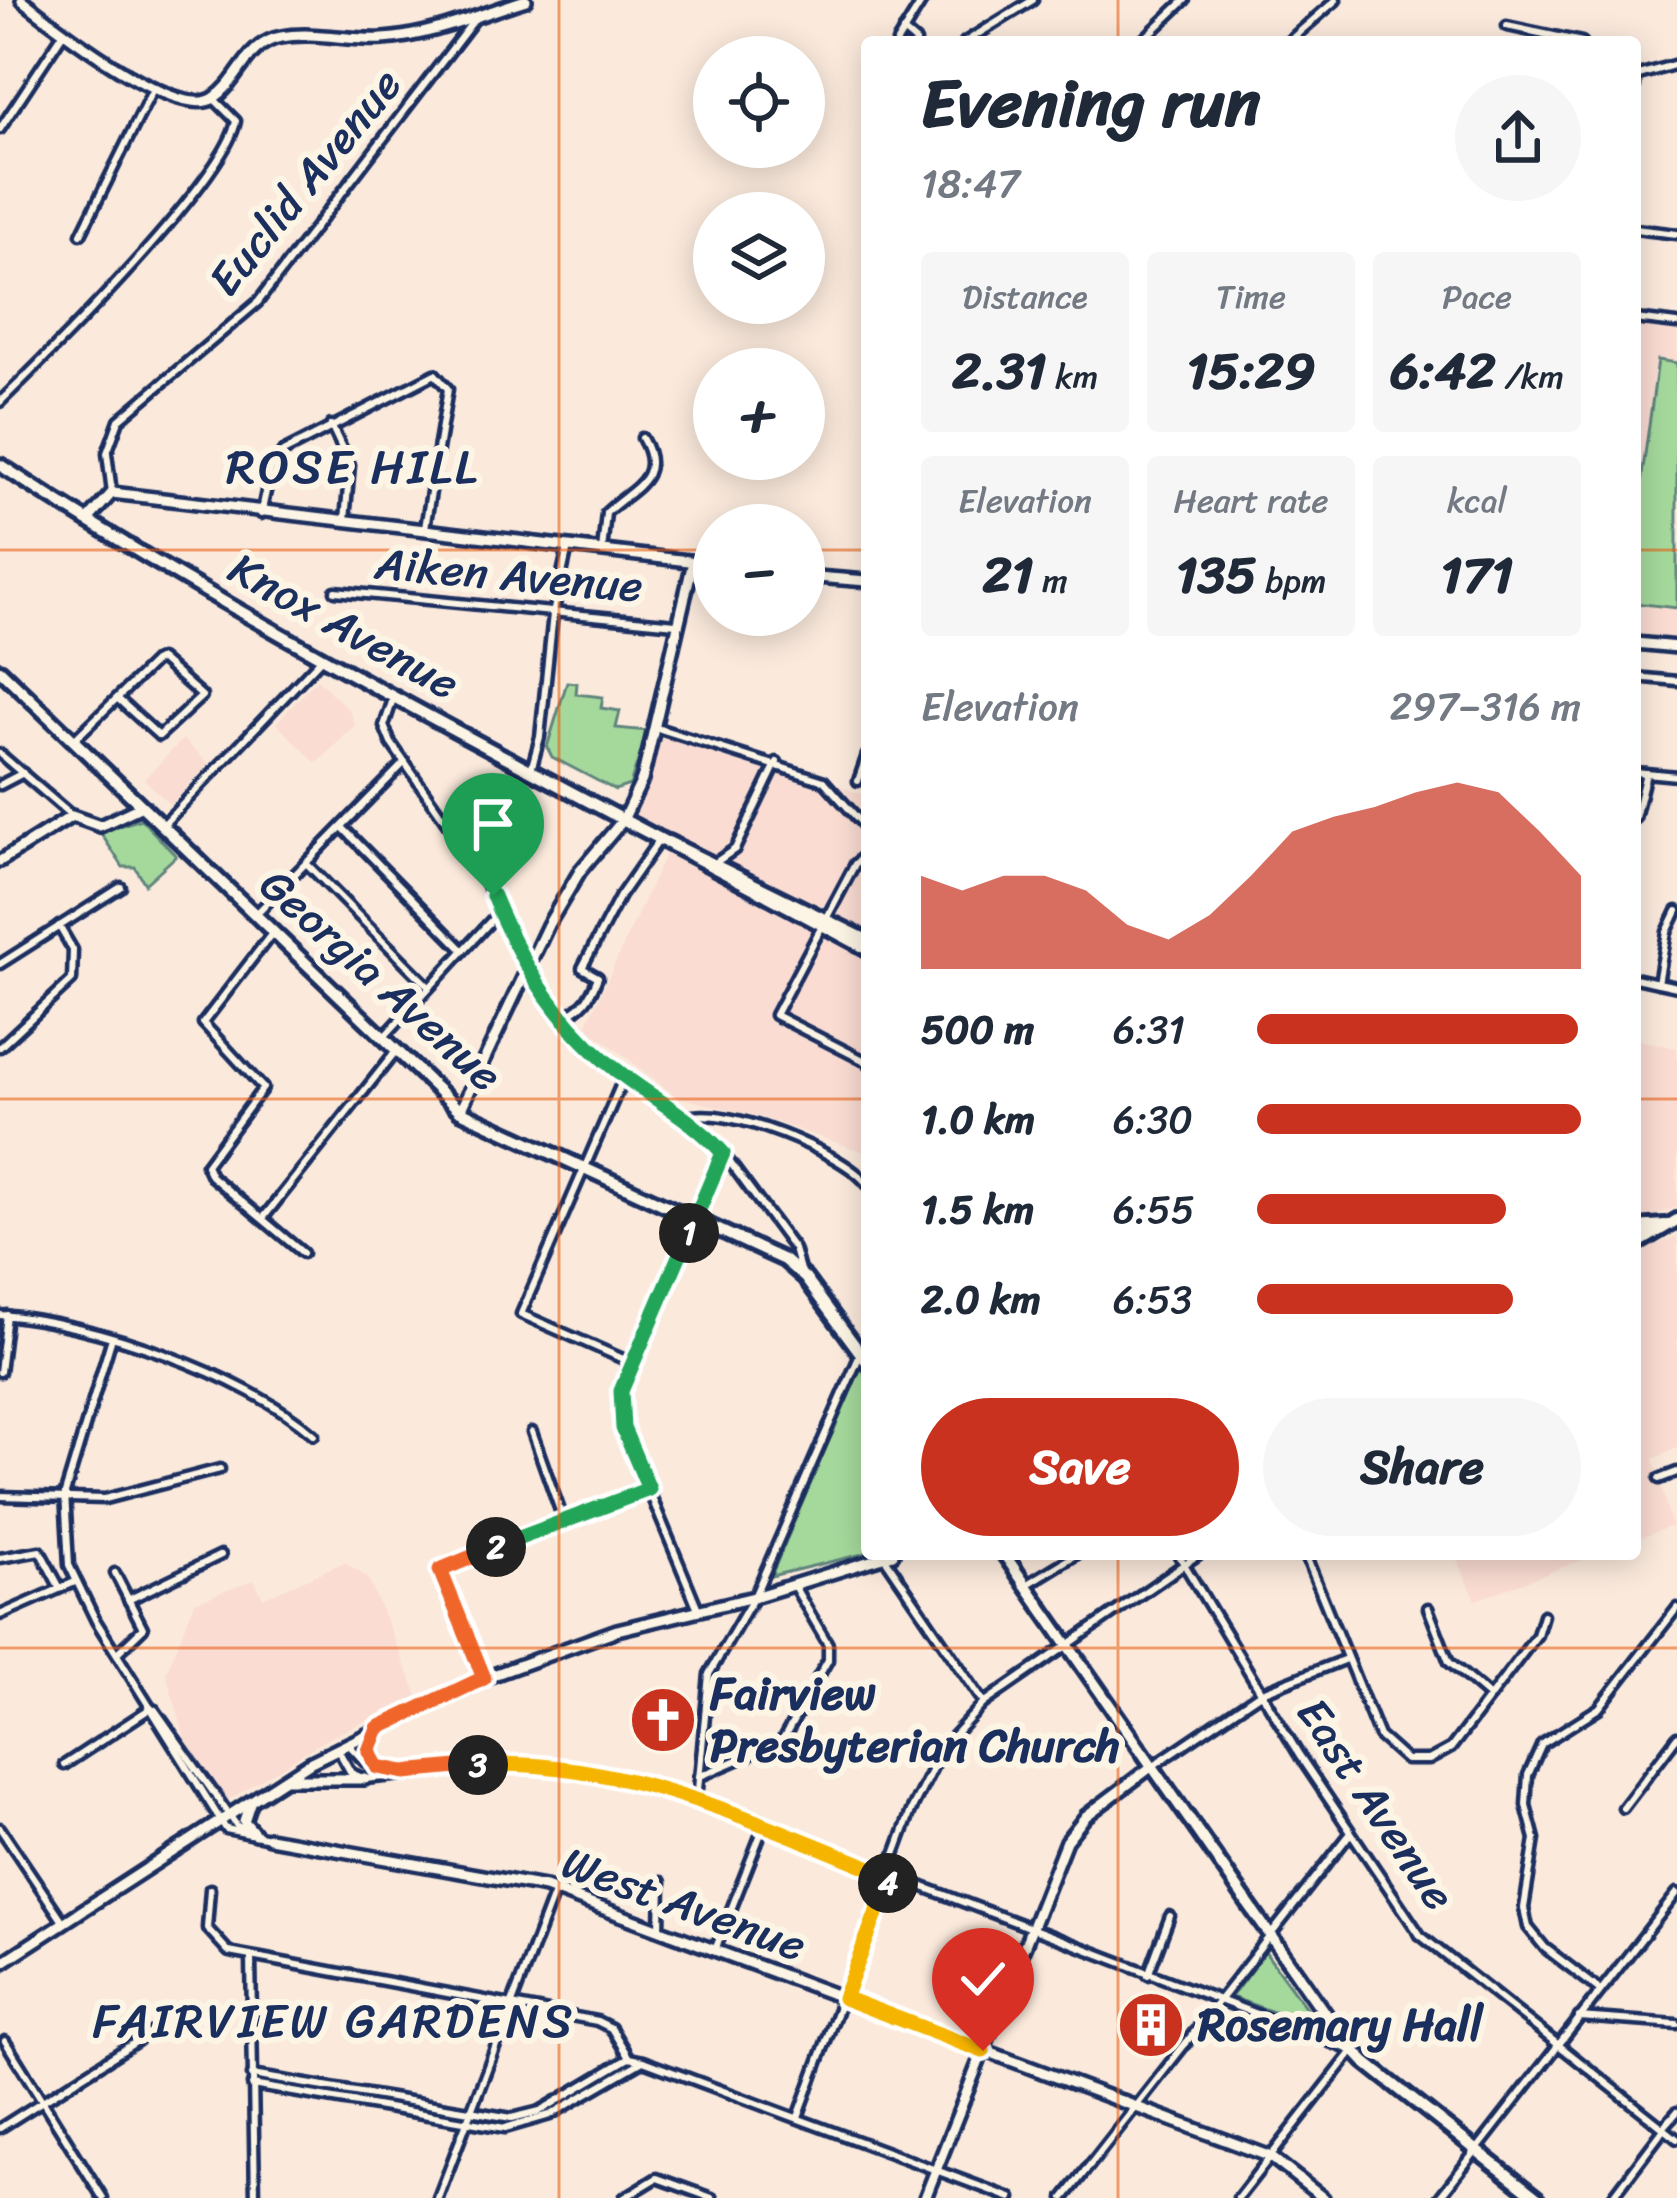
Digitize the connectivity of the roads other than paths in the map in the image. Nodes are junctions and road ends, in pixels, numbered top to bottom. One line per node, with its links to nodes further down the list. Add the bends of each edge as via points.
1 (22, 0): 9 (street)
2 (526, 0): 7 (street)
3 (923, 0): 10 (street)
4 (1033, 0): 13 (street)
5 (1185, 0): 14 (street)
6 (1332, 1): 15 (street)
7 (477, 15): 20 (street, via 385,39 279,37 256,50); 31 (street, Euclid Avenue, via 258,302 119,420 106,453)
8 (1507, 26): 16 (street)
9 (64, 32): 19 (street); 21 (street)
10 (903, 32): 11 (street); 12 (street)
11 (901, 36)
12 (908, 36)
13 (974, 36)
14 (1147, 36)
15 (1294, 36)
16 (1539, 36)
17 (1677, 64): 18 (street)
18 (1641, 79)
19 (154, 87): 20 (street, via 188,103); 23 (street)
20 (213, 98): 27 (street, via 236,122 225,148 164,230)
21 (0, 129)
22 (1641, 230): 24 (street)
23 (81, 234)
24 (1677, 235)
25 (1641, 320): 26 (street)
26 (1677, 324)
27 (0, 402)
28 (331, 425): 32 (street, via 276,460); 34 (street, via 350,466); 35 (street, via 427,375 445,381)
29 (641, 438): 37 (street, via 651,467 606,514)
30 (0, 465): 33 (main road, Knox Avenue)
31 (112, 493): 32 (street); 33 (street)
32 (261, 514): 34 (street)
33 (87, 521): 46 (main road, Knox Avenue)
34 (344, 523): 35 (street)
35 (425, 532): 36 (street)
36 (568, 547): 37 (street); 42 (street)
37 (602, 551): 38 (street)
38 (693, 562): 43 (street)
39 (825, 578): 40 (street)
40 (861, 581)
41 (335, 591): 42 (street, Aiken Avenue)
42 (553, 614): 43 (street, Aiken Avenue); 57 (street)
43 (676, 625): 52 (street)
44 (1641, 644): 45 (street)
45 (1677, 647)
46 (322, 658): 50 (main road, Knox Avenue); 70 (street)
47 (0, 670): 53 (main road, Georgia Avenue)
48 (1641, 678): 49 (street)
49 (1677, 681)
50 (394, 696): 55 (street, via 384,726); 57 (main road, Knox Avenue)
51 (117, 698): 51 (street, via 160,659 202,697 159,736); 53 (street)
52 (657, 728): 56 (street); 68 (street)
53 (73, 741): 66 (main road, Georgia Avenue)
54 (0, 754): 59 (street)
55 (405, 762): 71 (street); 80 (street)
56 (777, 762): 69 (street, via 824,781); 73 (street)
57 (531, 770): 68 (main road, Knox Avenue)
58 (861, 772): 63 (street)
59 (23, 773): 64 (street); 67 (street)
60 (1641, 773): 61 (street)
61 (1646, 773): 62 (street); 65 (street)
62 (1677, 776)
63 (858, 781)
64 (0, 785)
65 (1641, 793)
66 (142, 806): 67 (street, via 107,825); 70 (main road, Georgia Avenue)
67 (72, 816): 75 (street)
68 (623, 820): 72 (main road, Knox Avenue); 89 (street, via 580,871)
69 (861, 822)
70 (162, 826): 82 (main road, Georgia Avenue)
71 (342, 827): 76 (street); 87 (street)
72 (659, 840): 77 (main road, Knox Avenue); 83 (main road, Knox Avenue); 94 (street, via 582,968 598,977 590,997)
73 (735, 849): 77 (street); 78 (street)
74 (861, 859): 83 (street)
75 (0, 861)
76 (306, 863): 82 (street); 92 (street)
77 (715, 863): 78 (main road, Knox Avenue)
78 (734, 873): 83 (main road, Knox Avenue)
79 (121, 887): 84 (street)
80 (499, 911): 87 (street); 89 (street)
81 (1677, 911): 91 (street)
82 (255, 916): 85 (main road, Georgia Avenue)
83 (826, 922): 86 (main road, Knox Avenue); 98 (street, via 775,1015)
84 (59, 926): 88 (street); 96 (street, via 75,956 69,986)
85 (273, 932): 95 (main road, Georgia Avenue); 105 (street, via 203,1023 263,1088 207,1169)
86 (861, 941)
87 (463, 950): 92 (street)
88 (0, 964)
89 (525, 970): 94 (street); 100 (street)
90 (1641, 979): 91 (street)
91 (1658, 983): 93 (street)
92 (428, 986): 95 (street)
93 (1677, 987)
94 (563, 1017): 99 (street)
95 (382, 1038): 97 (main road, Georgia Avenue)
96 (0, 1047)
97 (396, 1051): 100 (main road, Georgia Avenue); 105 (street)
98 (861, 1058)
99 (624, 1076): 101 (street); 103 (street)
100 (460, 1111): 103 (main road, Georgia Avenue)
101 (686, 1118): 102 (street); 104 (street, via 704,1115 797,1140 839,1157)
102 (723, 1153): 106 (street); 108 (street)
103 (581, 1169): 106 (main road, Georgia Avenue); 117 (street, via 521,1314)
104 (861, 1178)
105 (262, 1218): 111 (street)
106 (695, 1219): 112 (main road, Georgia Avenue); 117 (street)
107 (1671, 1223): 109 (main road); 110 (main road)
108 (780, 1230): 112 (street); 113 (street)
109 (1641, 1230)
110 (1641, 1241)
111 (303, 1253)
112 (772, 1253): 113 (main road, Georgia Avenue)
113 (800, 1273): 116 (main road, Georgia Avenue)
114 (4, 1315): 115 (street); 119 (street)
115 (112, 1341): 121 (street, via 251,1394); 127 (street)
116 (861, 1354)
117 (630, 1362): 125 (street, via 621,1419)
118 (861, 1365): 144 (street)
119 (0, 1372)
120 (532, 1432): 128 (street)
121 (314, 1435)
122 (220, 1469): 127 (street, via 118,1496)
123 (1677, 1472): 124 (street)
124 (1659, 1479)
125 (649, 1489): 128 (street); 148 (street)
126 (0, 1496): 127 (street)
127 (65, 1496): 140 (street)
128 (563, 1519): 154 (street, via 440,1570)
129 (220, 1556): 145 (street)
130 (0, 1558): 143 (street, via 43,1552)
131 (876, 1560): 141 (street)
132 (892, 1560): 157 (street)
133 (1005, 1560): 142 (main road)
134 (1067, 1560): 142 (street)
135 (1182, 1560): 138 (street, East Avenue)
136 (1190, 1560): 138 (street)
137 (1307, 1560): 153 (street)
138 (1184, 1564): 151 (street); 155 (street, East Avenue)
139 (115, 1573): 145 (street)
140 (75, 1582): 143 (street); 152 (street)
141 (794, 1586): 144 (street); 168 (street, via 828,1643 828,1660 782,1741)
142 (1024, 1586): 151 (main road)
143 (60, 1588): 149 (street)
144 (754, 1597): 148 (street); 168 (street, via 706,1683)
145 (128, 1600): 152 (street, via 142,1632)
146 (1428, 1608): 156 (street, via 1450,1662)
147 (1677, 1608): 194 (street, via 1600,1708 1542,1744 1528,1774 1535,1844 1528,1927)
148 (698, 1609): 154 (street)
149 (0, 1615)
150 (1543, 1615): 156 (street, via 1538,1635)
151 (1067, 1646): 157 (street); 166 (main road)
152 (117, 1653): 158 (street)
153 (1347, 1658): 155 (street); 156 (street, via 1394,1754 1429,1760 1451,1748)
154 (484, 1678): 159 (street)
155 (1262, 1692): 166 (street); 178 (street, East Avenue)
156 (1490, 1697)
157 (985, 1703): 180 (street, via 936,1758)
158 (152, 1708): 164 (street); 174 (street)
159 (378, 1728): 161 (street); 165 (street, via 368,1756)
160 (1677, 1737): 162 (street)
161 (342, 1746): 165 (street); 169 (street); 170 (street, via 351,1773)
162 (1666, 1751): 163 (street); 173 (street)
163 (1677, 1760)
164 (64, 1765)
165 (378, 1767): 167 (street)
166 (1151, 1767): 188 (street, via 1074,1828); 189 (main road)
167 (405, 1772): 170 (street); 172 (street, via 554,1767)
168 (698, 1777): 172 (street)
169 (283, 1779): 170 (street); 171 (street)
170 (365, 1779)
171 (251, 1799): 174 (street); 177 (street, via 244,1822)
172 (697, 1800): 175 (street)
173 (1622, 1808)
174 (225, 1818): 177 (street, West Avenue); 179 (street, West Avenue, via 240,1836); 186 (street)
175 (764, 1826): 180 (street); 190 (street)
176 (0, 1828): 186 (street)
177 (255, 1834): 179 (street, West Avenue)
178 (1350, 1834): 189 (street); 202 (street, East Avenue, via 1420,1935)
179 (269, 1838): 183 (street, West Avenue)
180 (891, 1876): 188 (street); 195 (street)
181 (661, 1882): 187 (street)
182 (210, 1889): 191 (street, via 210,1937)
183 (555, 1890): 187 (street, West Avenue); 197 (street)
184 (1677, 1893): 194 (street)
185 (1170, 1916): 193 (street)
186 (64, 1923): 192 (street)
187 (660, 1930): 190 (street, West Avenue)
188 (1030, 1930): 193 (street); 203 (street)
189 (1269, 1934): 196 (street); 204 (main road)
190 (715, 1950): 195 (street, West Avenue)
191 (251, 1958): 197 (street); 207 (street)
192 (0, 1964)
193 (1148, 1975): 196 (street)
194 (1600, 1990): 198 (street)
195 (844, 1998): 203 (street, West Avenue); 212 (street)
196 (1217, 2000): 204 (street); 209 (street)
197 (512, 2006): 205 (street, via 602,2022); 211 (street)
198 (1579, 2017): 199 (street); 202 (street)
199 (1677, 2024)
200 (150, 2033): 208 (street)
201 (5, 2041): 208 (street)
202 (1556, 2046): 215 (street, East Avenue); 217 (street)
203 (983, 2051): 209 (street, West Avenue); 219 (street)
204 (1353, 2051): 217 (main road); 218 (street)
205 (629, 2058): 206 (street); 211 (street, via 535,2114)
206 (643, 2061): 212 (street); 213 (street, via 532,2123)
207 (252, 2080): 211 (street); 213 (street); 221 (street)
208 (43, 2100): 214 (street); 220 (street)
209 (1135, 2107): 218 (street, West Avenue); 227 (street)
210 (1677, 2112): 215 (street)
211 (470, 2115): 213 (street)
212 (797, 2117): 219 (street)
213 (466, 2125): 222 (street)
214 (0, 2128)
215 (1664, 2129): 216 (street, East Avenue); 232 (street)
216 (1677, 2139)
217 (1477, 2151): 230 (street); 231 (main road)
218 (1271, 2157): 228 (street); 229 (street, West Avenue)
219 (937, 2170): 225 (street); 226 (street)
220 (103, 2198)
221 (255, 2198)
222 (438, 2198)
223 (624, 2198): 224 (street, via 662,2178)
224 (712, 2198)
225 (925, 2198)
226 (1011, 2198)
227 (1064, 2198)
228 (1238, 2198)
229 (1323, 2198)
230 (1439, 2198)
231 (1537, 2198)
232 (1612, 2198)

